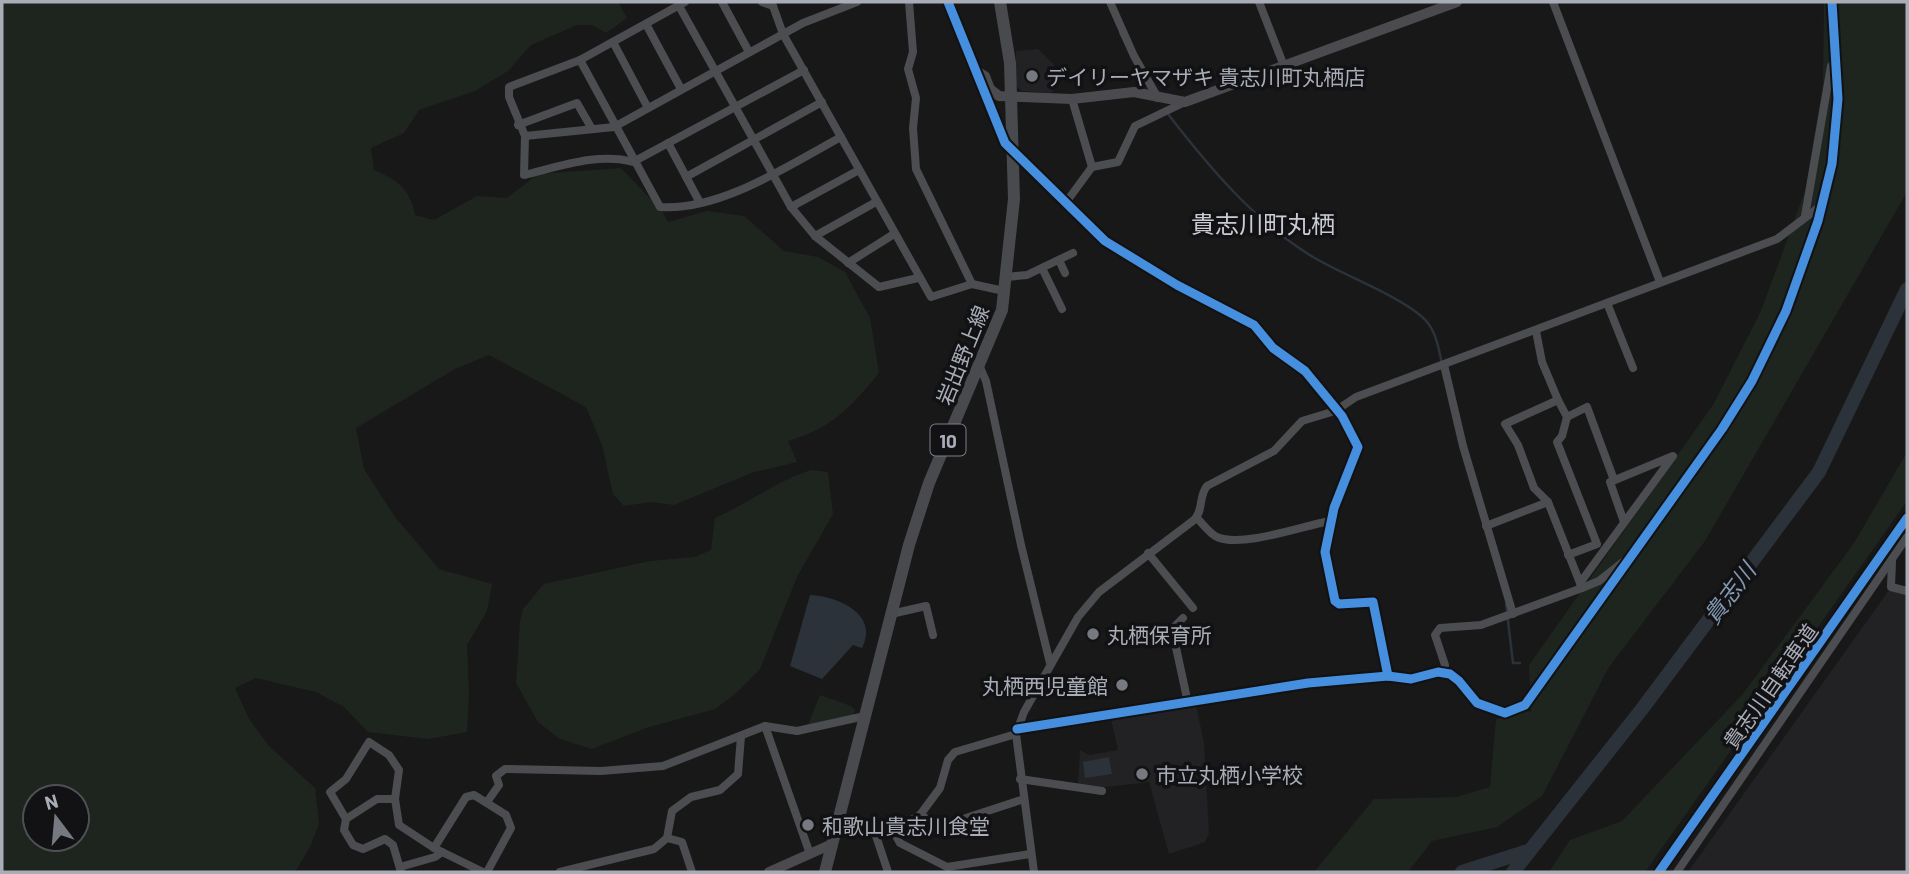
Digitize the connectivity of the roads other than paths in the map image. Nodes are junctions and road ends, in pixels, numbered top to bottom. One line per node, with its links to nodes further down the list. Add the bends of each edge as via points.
1 (722, 2): 17 (street)
2 (762, 2): 13 (street)
3 (857, 2): 15 (street)
4 (909, 2): 60 (street, via 913,52 908,69 916,97 916,169)
5 (948, 2): 23 (street)
6 (1000, 2): 25 (main road, 岩出野上線 / 10, via 1010,62)
7 (1110, 2): 26 (street)
8 (1259, 2): 20 (street)
9 (1457, 2): 20 (street)
10 (1553, 2): 59 (street)
11 (1832, 2): 19 (street)
12 (682, 4): 14 (street); 21 (street)
13 (775, 4): 15 (street)
14 (646, 24): 16 (street); 24 (street)
15 (783, 34): 17 (street); 22 (street)
16 (613, 42): 18 (street); 31 (street)
17 (749, 52): 21 (street)
18 (580, 60): 32 (street, via 509,87); 33 (street)
19 (1836, 60): 48 (street, via 1832,164); 50 (street, via 1831,66)
20 (1284, 66): 29 (street)
21 (715, 70): 24 (street); 30 (street)
22 (804, 70): 28 (street); 30 (street)
23 (978, 72): 25 (street, via 999,96); 39 (street)
24 (681, 89): 31 (street)
25 (1010, 95): 27 (street); 39 (main road, 岩出野上線 / 10)
26 (1158, 98): 27 (street, via 1133,92); 29 (street)
27 (1072, 99): 41 (street)
28 (822, 102): 36 (street); 37 (street)
29 (1185, 103): 41 (street, via 1135,126 1118,162)
30 (735, 106): 37 (street); 38 (street)
31 (648, 108): 33 (street)
32 (518, 125): 34 (street, via 577,103); 35 (street)
33 (614, 127): 34 (street); 40 (street)
34 (592, 129): 35 (street)
35 (525, 136): 40 (street, via 524,175 576,163 619,158)
36 (841, 137): 42 (street); 43 (street)
37 (752, 138): 43 (street); 44 (street)
38 (668, 143): 40 (street); 44 (street)
39 (1011, 149): 46 (street); 61 (main road, 岩出野上線 / 10, via 1014,217)
40 (633, 162): 45 (street, via 660,207)
41 (1092, 167): 46 (street)
42 (859, 170): 47 (street); 49 (street)
43 (772, 174): 45 (street, via 730,194); 49 (street)
44 (686, 177): 45 (street)
45 (699, 201)
46 (1067, 201): 69 (street, via 1105,240 1254,325 1273,348 1305,371)
47 (876, 202): 51 (street); 52 (street)
48 (1822, 205): 50 (street); 82 (street, via 1786,311 1752,381)
49 (791, 207): 52 (street)
50 (1805, 216): 59 (street, via 1777,239)
51 (894, 234): 55 (street); 58 (street)
52 (814, 236): 55 (street)
53 (1073, 253): 54 (street)
54 (1059, 260): 56 (street); 57 (street)
55 (848, 263): 58 (street, via 879,287)
56 (1042, 268): 61 (street); 63 (street)
57 (1065, 273)
58 (918, 278): 60 (street, via 931,297)
59 (1660, 282): 62 (street)
60 (972, 284): 61 (street)
61 (1005, 284): 65 (main road, 岩出野上線 / 10, via 1002,310)
62 (1607, 303): 64 (street); 67 (street)
63 (1062, 309)
64 (1536, 331): 66 (street); 68 (street, via 1542,362)
65 (979, 365): 87 (main road, 岩出野上線 / 10, via 929,483); 91 (street)
66 (1444, 365): 69 (street, via 1356,397); 76 (street)
67 (1633, 368)
68 (1558, 400): 70 (street); 72 (street, via 1505,424 1534,488)
69 (1335, 411): 73 (street, via 1302,421 1274,451 1207,486); 74 (street, via 1359,447)
70 (1567, 417): 71 (street, via 1587,407); 79 (street, via 1557,442)
71 (1614, 480): 75 (street, via 1610,482); 75 (street, via 1673,456)
72 (1548, 502): 76 (street); 81 (street)
73 (1197, 518): 74 (street, via 1213,536 1227,540); 80 (street)
74 (1330, 521): 93 (street, via 1325,564 1335,601 1373,602)
75 (1625, 522): 77 (street)
76 (1486, 526): 88 (street)
77 (1615, 536): 79 (street); 84 (street)
78 (1907, 537): 83 (street)
79 (1597, 544): 81 (street)
80 (1148, 553): 86 (street); 91 (street, via 1099,592)
81 (1568, 555): 84 (street)
82 (1629, 559): 84 (street, via 1599,581); 92 (street, via 1525,705 1505,713 1477,703 1459,681)
83 (1892, 559): 85 (street, via 1891,587); 121 (street)
84 (1581, 586): 88 (street)
85 (1907, 591)
86 (1193, 608)
87 (891, 614): 90 (street, via 926,607); 95 (main road, 岩出野上線 / 10)
88 (1513, 614): 92 (street, via 1481,625 1440,628 1435,635)
89 (1183, 618): 94 (street, via 1172,629)
90 (933, 635)
91 (1050, 663): 97 (street)
92 (1443, 673): 93 (street, via 1411,679)
93 (1388, 676): 94 (street, via 1308,683)
94 (1188, 703): 97 (street)
95 (865, 716): 96 (street, via 810,729); 109 (main road, 岩出野上線 / 10)
96 (765, 726): 98 (street); 111 (street)
97 (1017, 732): 99 (street); 104 (street, via 955,752 940,788)
98 (741, 736): 103 (street, via 663,765 601,771 505,769 496,776 499,785); 108 (street, via 738,774 720,790 691,797 672,811)
99 (1020, 779): 100 (street); 102 (street)
100 (1102, 791)
101 (395, 799): 105 (street, via 377,799); 105 (street, via 399,769 389,755 369,742 346,779 330,792); 110 (street, via 399,825)
102 (1024, 799): 104 (street, via 957,825 940,825); 112 (street)
103 (487, 802): 110 (street, via 474,795 466,797); 114 (street, via 506,815 511,828)
104 (920, 815): 107 (street)
105 (346, 819): 113 (street, via 344,830 353,845 363,849 384,839 393,845)
106 (872, 824): 107 (street); 109 (street); 119 (street)
107 (891, 827): 112 (street, via 900,843 947,867)
108 (667, 838): 115 (street, via 654,849); 116 (street, via 682,842)
109 (832, 839): 111 (street); 118 (main road, 岩出野上線 / 10)
110 (438, 850): 113 (street, via 435,858); 114 (street)
111 (810, 854): 117 (street)
112 (1030, 854): 120 (street)
113 (401, 870)
114 (485, 872)
115 (560, 872)
116 (692, 872)
117 (769, 872)
118 (825, 872)
119 (888, 872)
120 (1034, 872)
121 (1677, 872)

